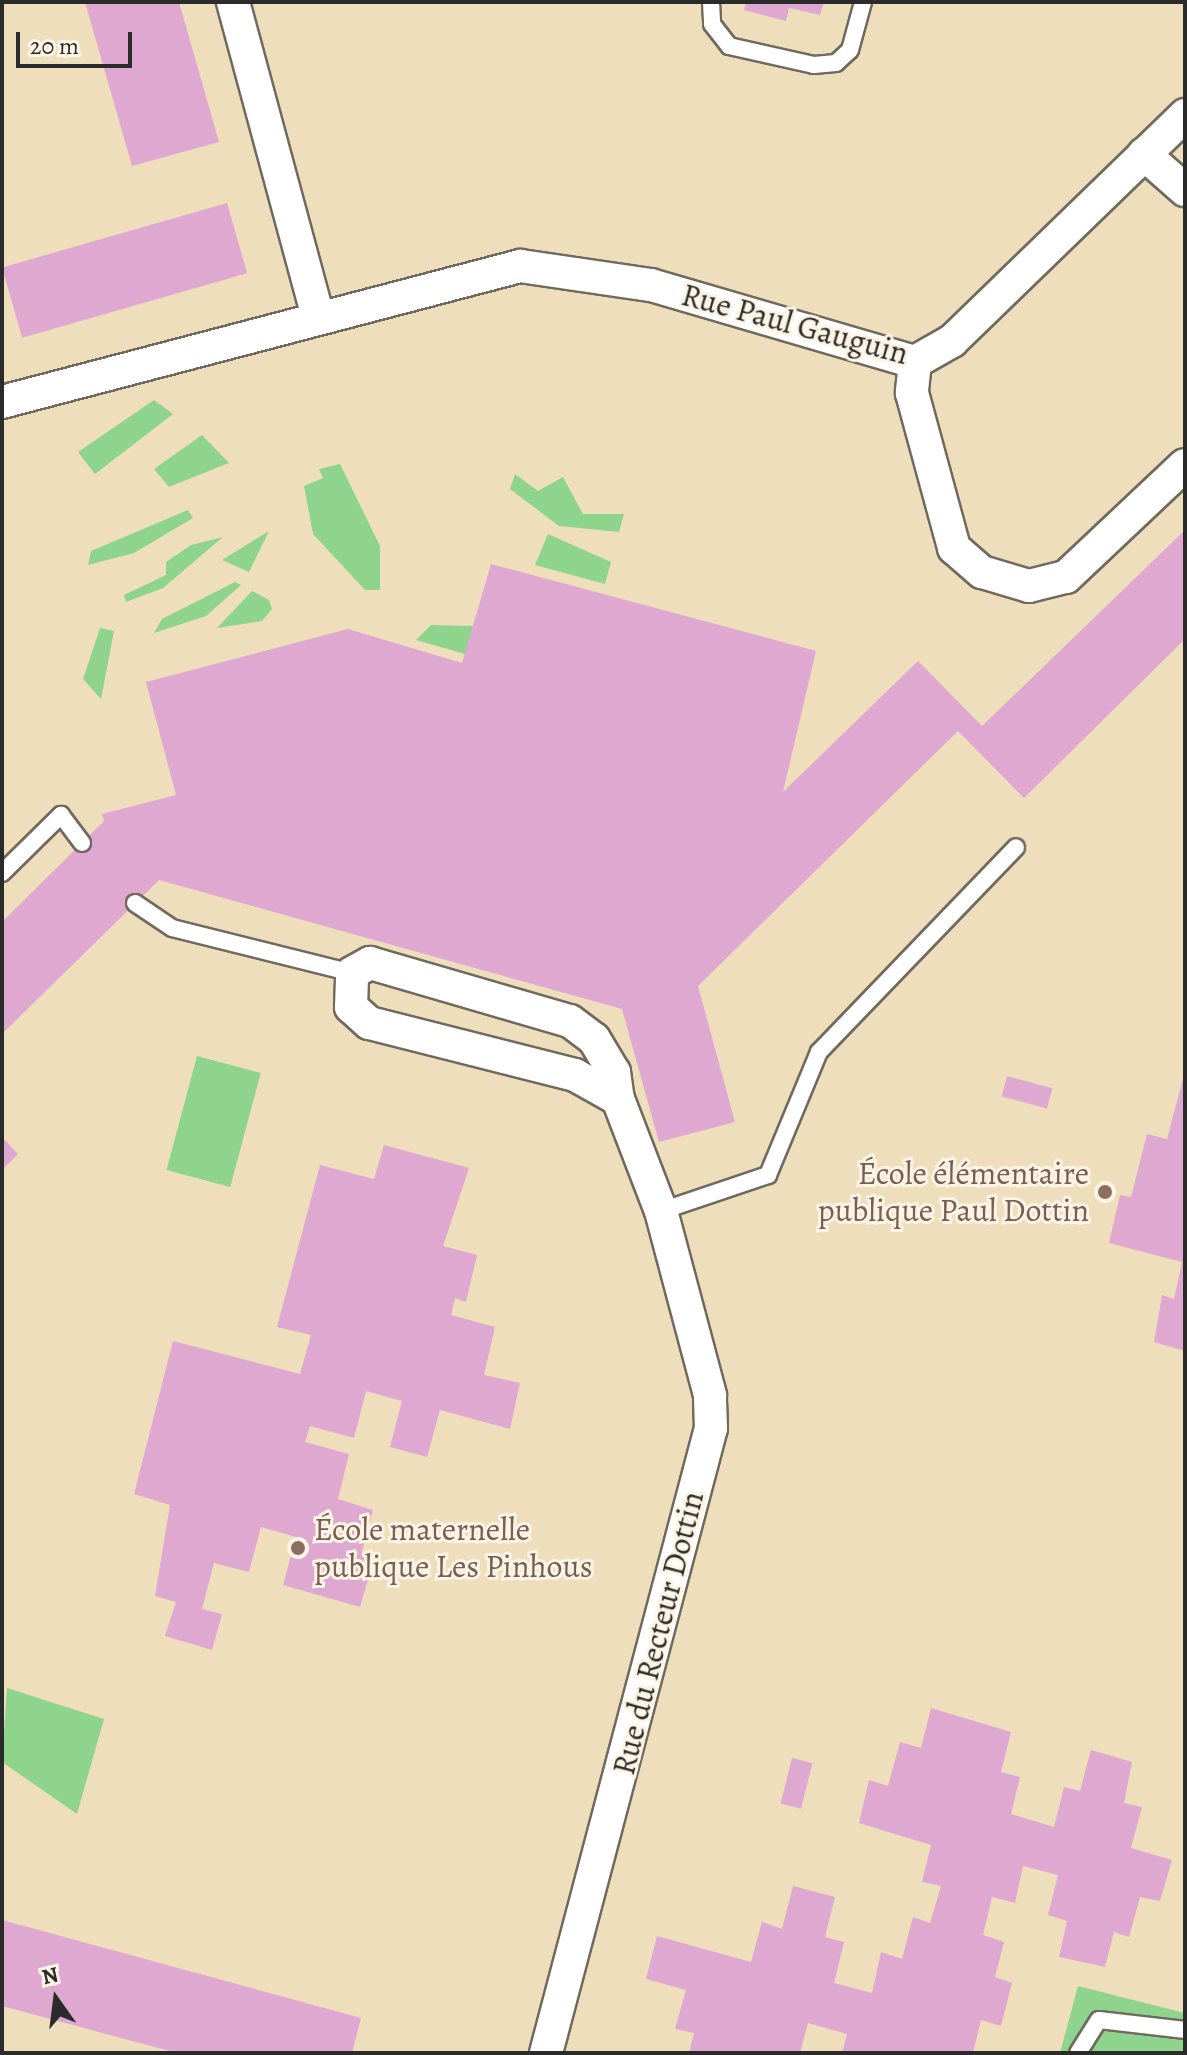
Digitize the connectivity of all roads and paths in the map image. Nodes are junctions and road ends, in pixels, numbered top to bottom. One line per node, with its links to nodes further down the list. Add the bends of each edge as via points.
1 (233, 2): 7 (street)
2 (711, 2): 3 (lane, via 712,24 729,46 814,65 836,63 850,50)
3 (863, 2)
4 (1185, 115): 5 (street, Rue Paul Gauguin)
5 (1144, 154): 6 (street); 8 (street, Rue Paul Gauguin, via 952,341)
6 (1185, 190)
7 (318, 317): 8 (street, Rue Paul Gauguin, via 520,266 563,269 651,285); 9 (street, Rue Paul Gauguin)
8 (915, 362): 10 (street, via 912,393 954,548 982,572 1029,586 1066,577)
9 (2, 402)
10 (1185, 465)
11 (82, 843): 13 (lane, via 61,815)
12 (1016, 847): 17 (lane, via 819,1052 768,1175)
13 (2, 873)
14 (135, 903): 15 (lane, via 172,928)
15 (352, 973): 16 (street, via 351,1007 369,1023 575,1075); 16 (street, Rue du Recteur Dottin, via 370,963 570,1021 594,1039 614,1072)
16 (618, 1099): 17 (street, Rue du Recteur Dottin)
17 (661, 1211): 19 (street, Rue du Recteur Dottin, via 700,1349 711,1428)
18 (1185, 2030): 20 (lane, via 1099,2020)
19 (546, 2053)
20 (1078, 2053)

